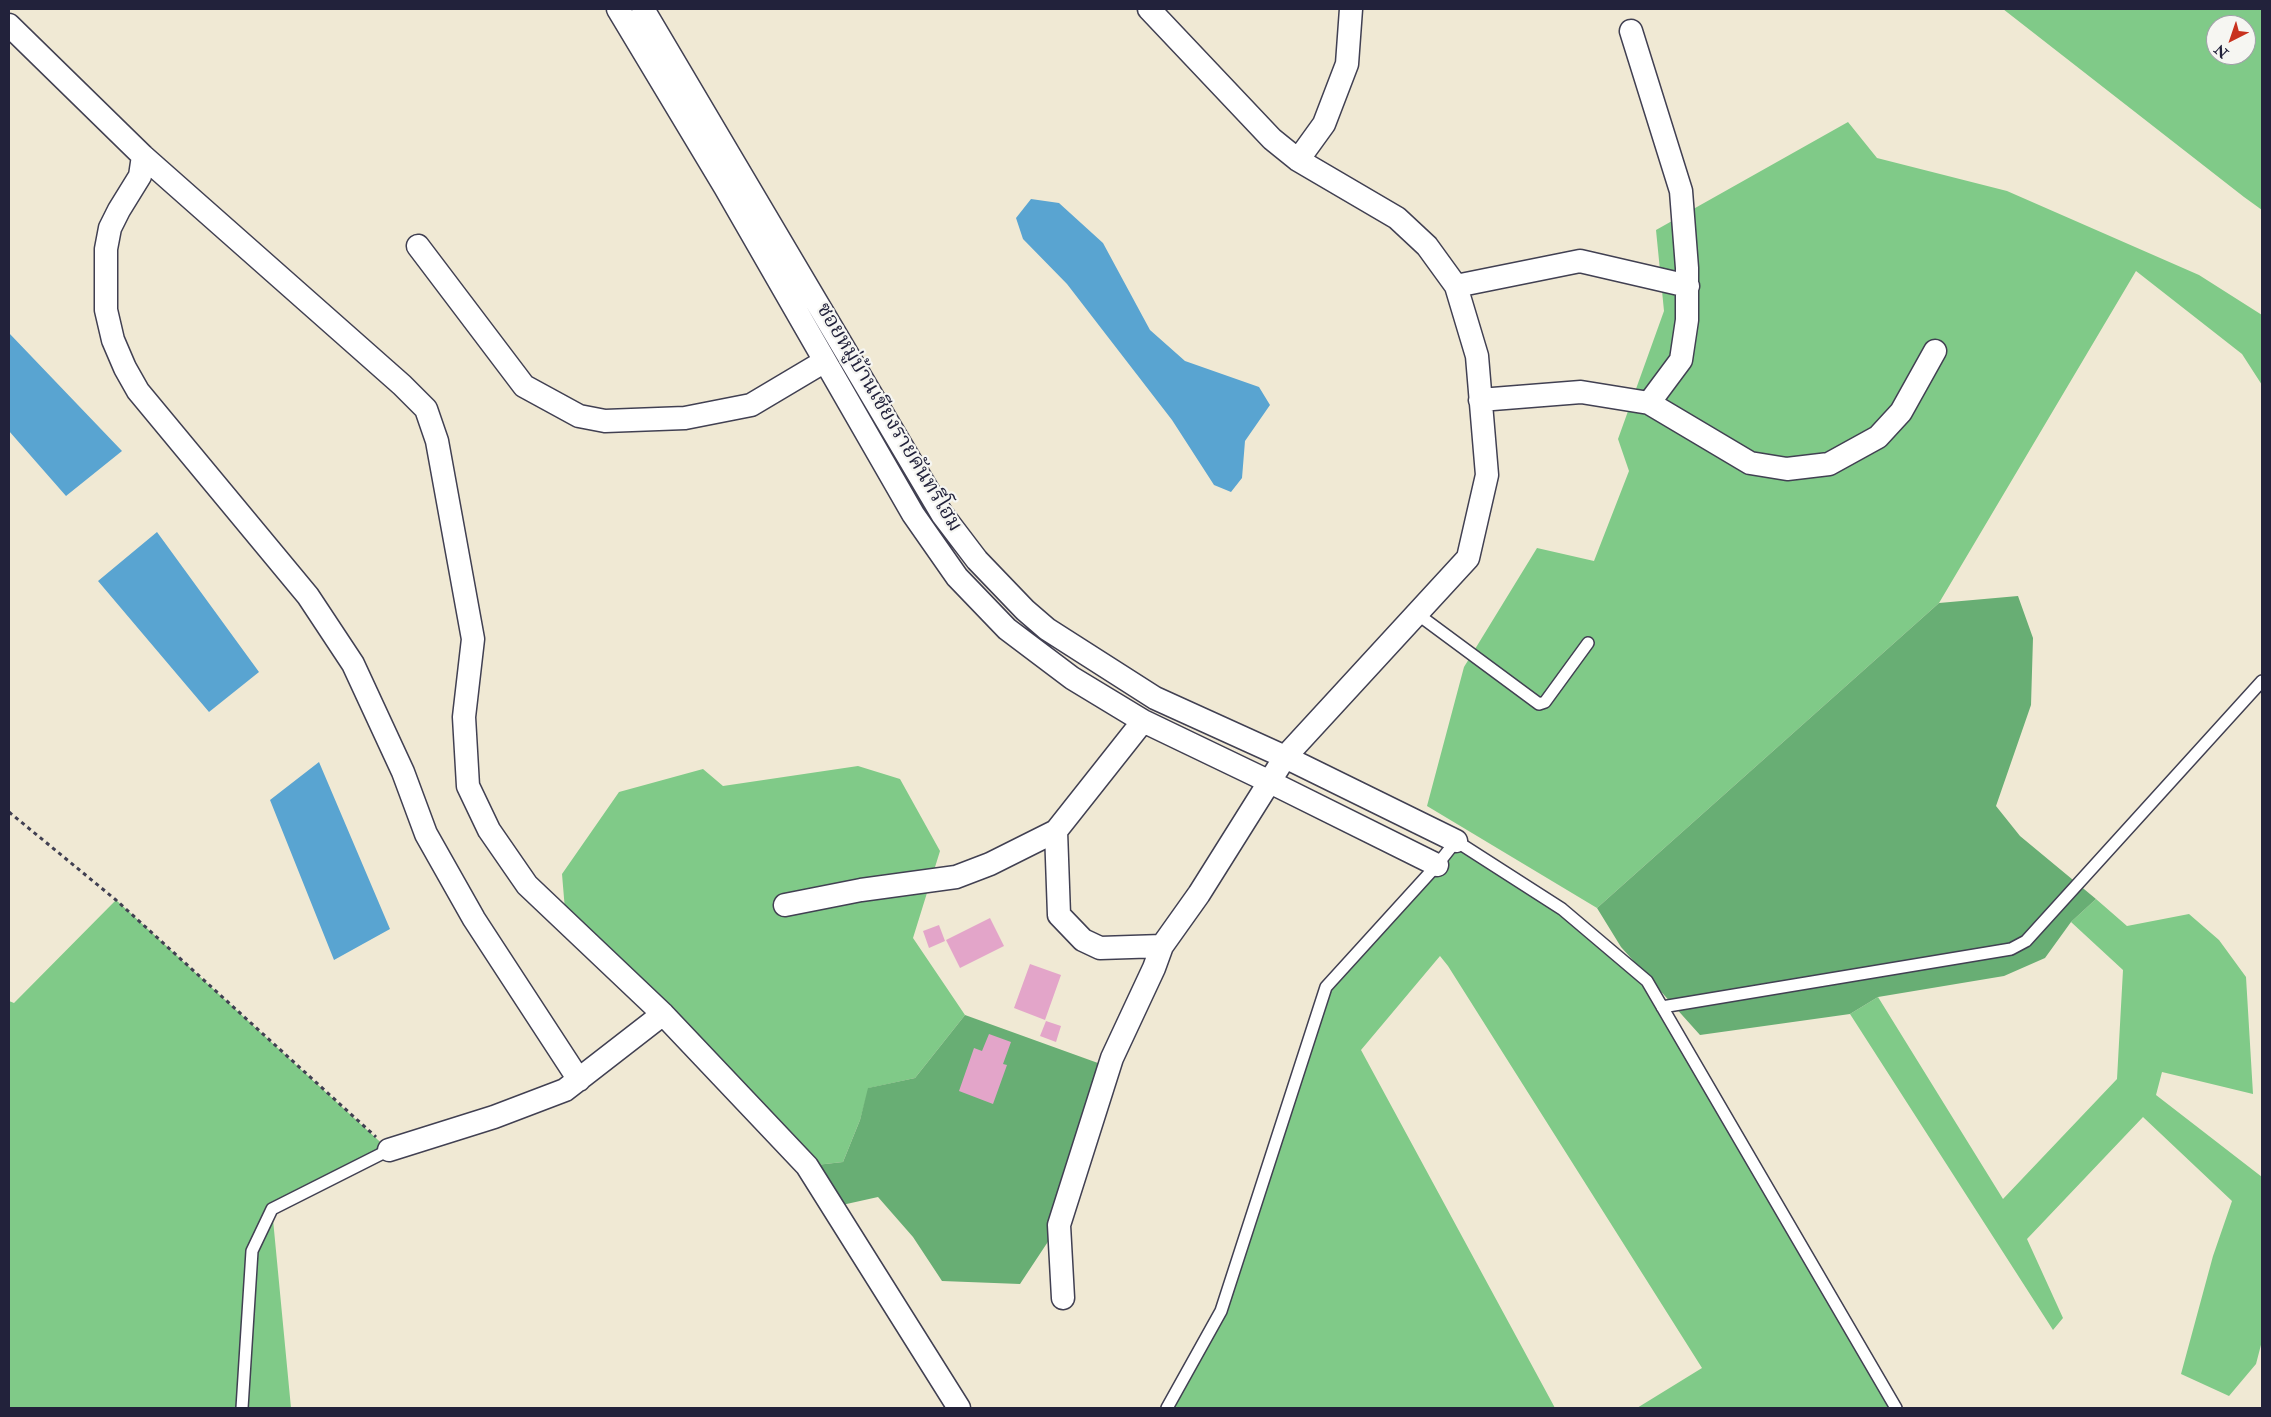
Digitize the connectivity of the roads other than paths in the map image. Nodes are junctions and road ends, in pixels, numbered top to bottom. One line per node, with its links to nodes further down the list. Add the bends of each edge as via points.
1 (618, 9): 9 (street)
2 (643, 9): 9 (street, ซอยหมู่บ้านเชียงรายคันทรีโฮม)
3 (1149, 9): 8 (street, via 1272,140)
4 (1351, 9): 8 (street, via 1347,64 1324,124)
5 (9, 25): 7 (street)
6 (1631, 31): 12 (street, via 1681,191)
7 (143, 156): 30 (street, via 426,409 437,441 473,639 464,717 468,786 489,830 527,885); 31 (street, via 140,176 118,210 106,249 106,310 112,340 125,368 138,391 308,596 353,664 403,772 426,834 474,919)
8 (1298, 160): 11 (street, via 1397,218 1427,246)
9 (734, 182): 14 (street); 17 (street, ซอยหมู่บ้านเชียงรายคันทรีโฮม)
10 (418, 246): 14 (street, via 524,386 579,416 605,420 685,418 750,405)
11 (1456, 286): 12 (street, via 1580,261); 15 (street, via 1477,356)
12 (1688, 286): 16 (street, via 1682,360)
13 (1935, 350): 16 (street, via 1901,412 1878,438 1829,464 1787,469 1750,463)
14 (825, 361): 17 (street)
15 (1480, 400): 16 (street, via 1580,392); 18 (street, via 1487,475 1468,558)
16 (1649, 403)
17 (924, 507): 21 (street, ซอยหมู่บ้านเชียงรายคันทรีโฮม, via 942,514 1016,620 1047,629)
18 (1416, 613): 19 (lane, via 1539,704 1545,702); 22 (street)
19 (1588, 643)
20 (2262, 681): 29 (lane, via 2026,941 2011,949)
21 (1149, 710): 22 (street, ซอยหมู่บ้านเชียงรายคันทรีโฮม); 23 (street); 24 (street)
22 (1284, 758): 23 (street); 25 (street, ซอยหมู่บ้านเชียงรายคันทรีโฮม)
23 (1270, 782): 26 (street); 28 (street)
24 (1056, 831): 27 (street, via 956,877 861,890); 28 (street, via 1059,915 1070,928 1083,940 1100,948)
25 (1456, 840): 26 (lane); 29 (lane, via 1562,909 1647,981)
26 (1437, 865): 36 (lane, via 1326,987 1221,1311)
27 (785, 905)
28 (1162, 946): 33 (street, via 1112,1058 1059,1225)
29 (1662, 1007): 37 (lane)
30 (663, 1014): 31 (street); 35 (street, via 808,1166)
31 (579, 1080): 32 (street, via 565,1090 494,1117)
32 (389, 1150): 34 (lane, via 272,1209 252,1251)
33 (1064, 1298)
34 (242, 1408)
35 (959, 1408)
36 (1167, 1408)
37 (1896, 1408)

